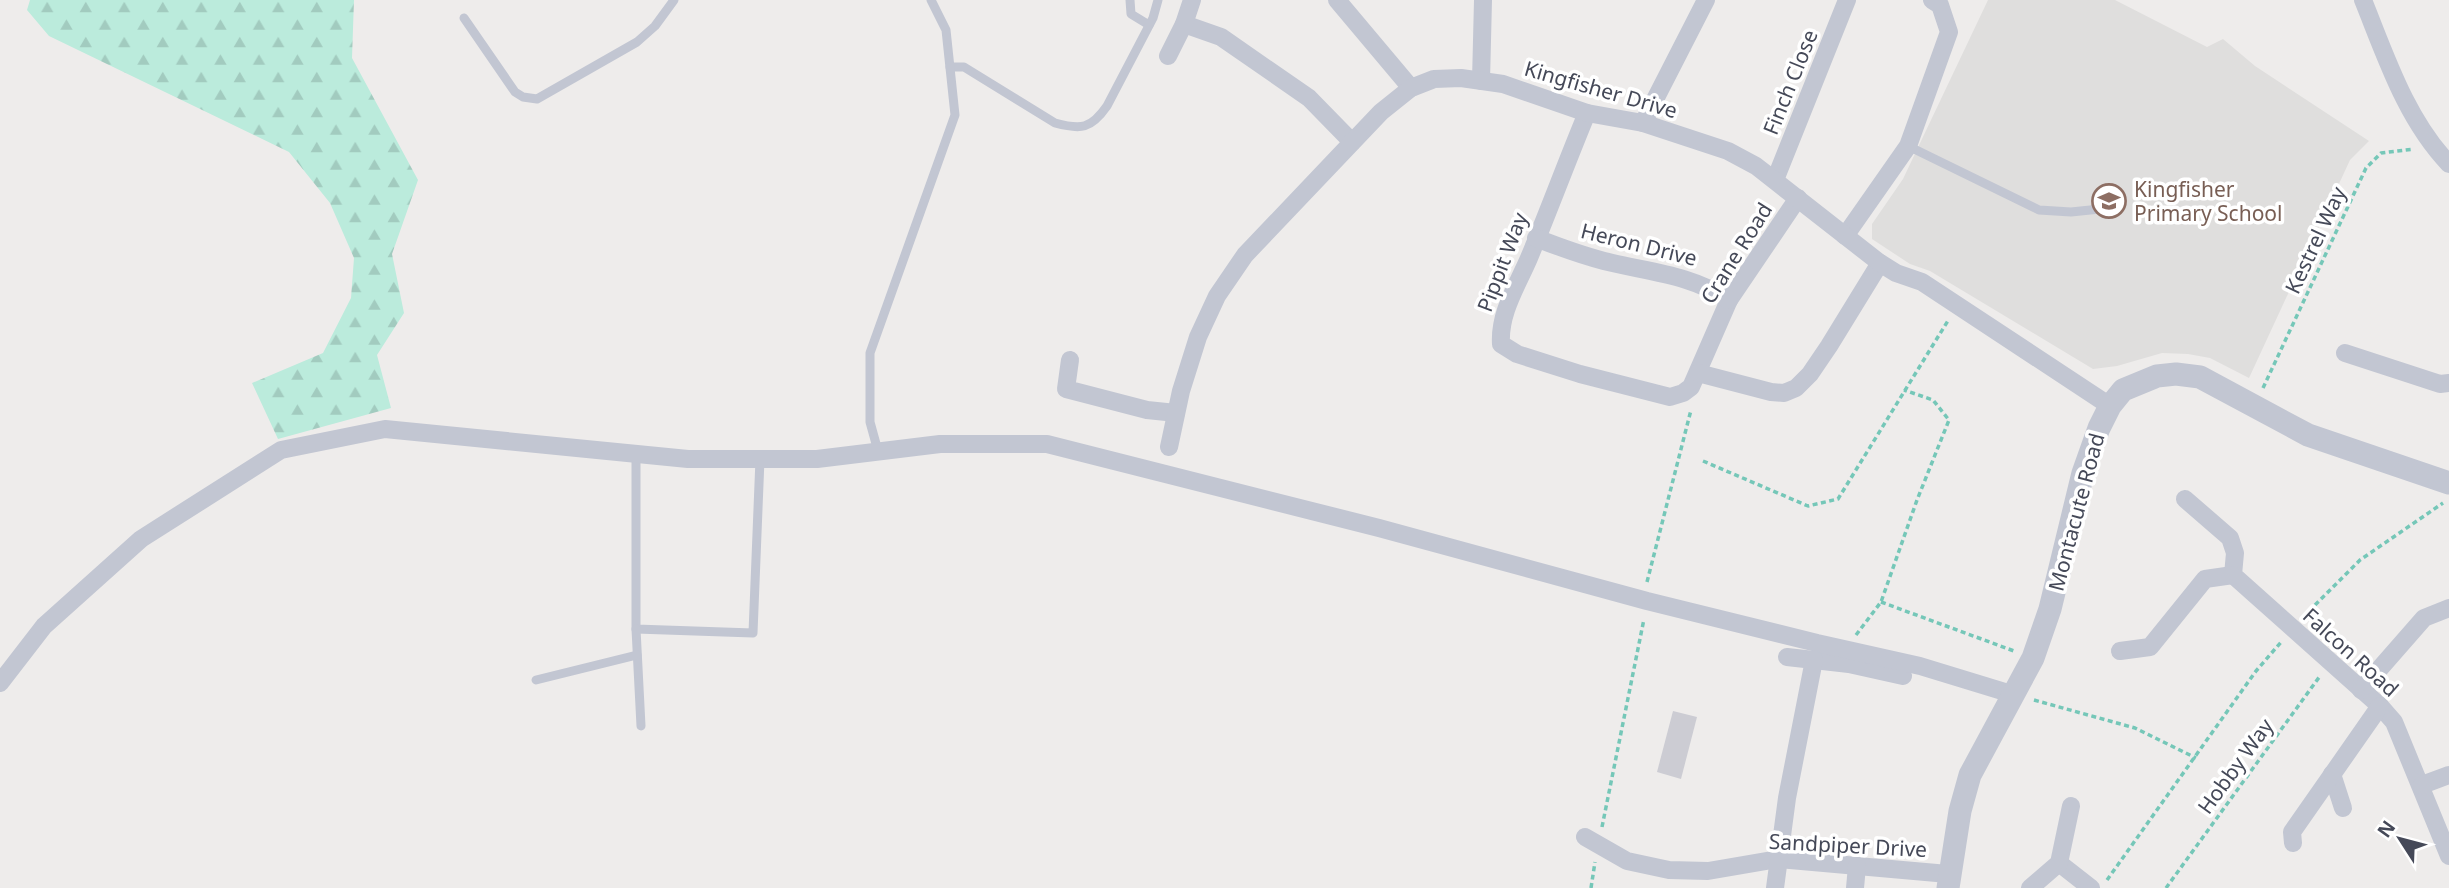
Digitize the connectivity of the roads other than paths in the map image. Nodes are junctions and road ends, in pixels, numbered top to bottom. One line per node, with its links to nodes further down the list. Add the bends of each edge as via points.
1 (674, 0): 12 (lane, via 637,42 537,99 515,92)
2 (931, 0): 16 (lane, via 946,30)
3 (1130, 0): 14 (lane, via 1131,14)
4 (1158, 0): 14 (lane)
5 (1192, 0): 13 (street)
6 (1337, 0): 18 (street)
7 (1483, 0): 17 (street)
8 (1706, 0): 20 (street)
9 (1847, 0): 24 (street, Finch Close)
10 (1932, 0): 22 (street, via 1940,5 1949,32)
11 (2363, 0): 23 (street, via 2414,118)
12 (464, 18)
13 (1184, 24): 15 (street); 21 (street, via 1222,37 1309,98)
14 (1149, 25): 16 (lane, via 1107,106 1087,127 1055,123 964,66)
15 (1168, 56)
16 (950, 67): 38 (lane, via 955,115 870,353 870,422)
17 (1481, 81): 18 (street, Kingfisher Drive, via 1434,79); 19 (street, Kingfisher Drive)
18 (1411, 88): 21 (street, Kingfisher Drive)
19 (1587, 113): 20 (street, Kingfisher Drive); 28 (street, Pippit Way)
20 (1643, 123): 24 (street, Kingfisher Drive, via 1728,151)
21 (1352, 142): 36 (street, Kingfisher Drive, via 1245,255 1217,296 1198,337)
22 (1908, 146): 26 (lane, via 2039,210); 27 (street)
23 (2449, 164)
24 (1775, 180): 25 (street, Kingfisher Drive)
25 (1798, 198): 27 (street, Kingfisher Drive); 30 (street, Crane Road)
26 (2119, 207)
27 (1845, 236): 29 (street, Kingfisher Drive)
28 (1536, 238): 30 (street, Heron Drive, via 1606,261 1690,279); 33 (street, Pippit Way, via 1506,307 1501,344 1517,354 1580,374 1670,397 1683,393)
29 (1880, 263): 33 (street, via 1829,346 1796,388 1771,392); 35 (street, Kingfisher Drive, via 1922,282)
30 (1729, 300): 33 (street, Crane Road)
31 (2345, 353): 34 (street)
32 (1069, 360): 36 (street, via 1066,389)
33 (1695, 380)
34 (2449, 383)
35 (2110, 406): 41 (street, Montacute Road, via 2123,390 2157,376 2200,377 2308,435); 54 (street, Montacute Road, via 2083,473 2050,609)
36 (1176, 413): 37 (street, Kingfisher Drive)
37 (1169, 447)
38 (878, 451): 40 (street, via 817,459); 54 (street, via 940,444 1047,444 1645,600 1920,666)
39 (636, 454): 40 (street); 45 (lane); 52 (street, via 385,429 281,450 141,539 44,626)
40 (760, 459): 45 (lane, via 754,632)
41 (2449, 483)
42 (2185, 499): 43 (street, via 2230,538 2235,553)
43 (2233, 575): 46 (street, via 2205,579 2150,647); 53 (street, Falcon Road)
44 (2449, 608): 53 (street, via 2424,618)
45 (636, 629): 47 (lane)
46 (2120, 651)
47 (637, 655): 51 (lane); 56 (lane)
48 (1787, 657): 49 (street)
49 (1814, 660): 50 (street); 65 (street)
50 (1903, 676)
51 (536, 680)
52 (0, 683)
53 (2361, 690): 55 (street, Falcon Road)
54 (2015, 695): 68 (street, Montacute Road, via 1970,775)
55 (2380, 706): 57 (street); 59 (street, Falcon Road, via 2394,722)
56 (641, 726)
57 (2332, 774): 61 (street); 63 (street, via 2292,832)
58 (2449, 775): 59 (street)
59 (2422, 785): 64 (street, Falcon Road)
60 (2071, 806): 66 (street)
61 (2343, 808)
62 (1592, 841): 65 (street, Sandpiper Drive, via 1627,861 1669,870 1708,871)
63 (2293, 843)
64 (2449, 856)
65 (1778, 859): 67 (street, Sandpiper Drive); 69 (street)
66 (2059, 863): 71 (street); 72 (street)
67 (1857, 866): 68 (street, Sandpiper Drive); 70 (street)
68 (1948, 881)
69 (1775, 888)
70 (1855, 888)
71 (2030, 888)
72 (2091, 888)

